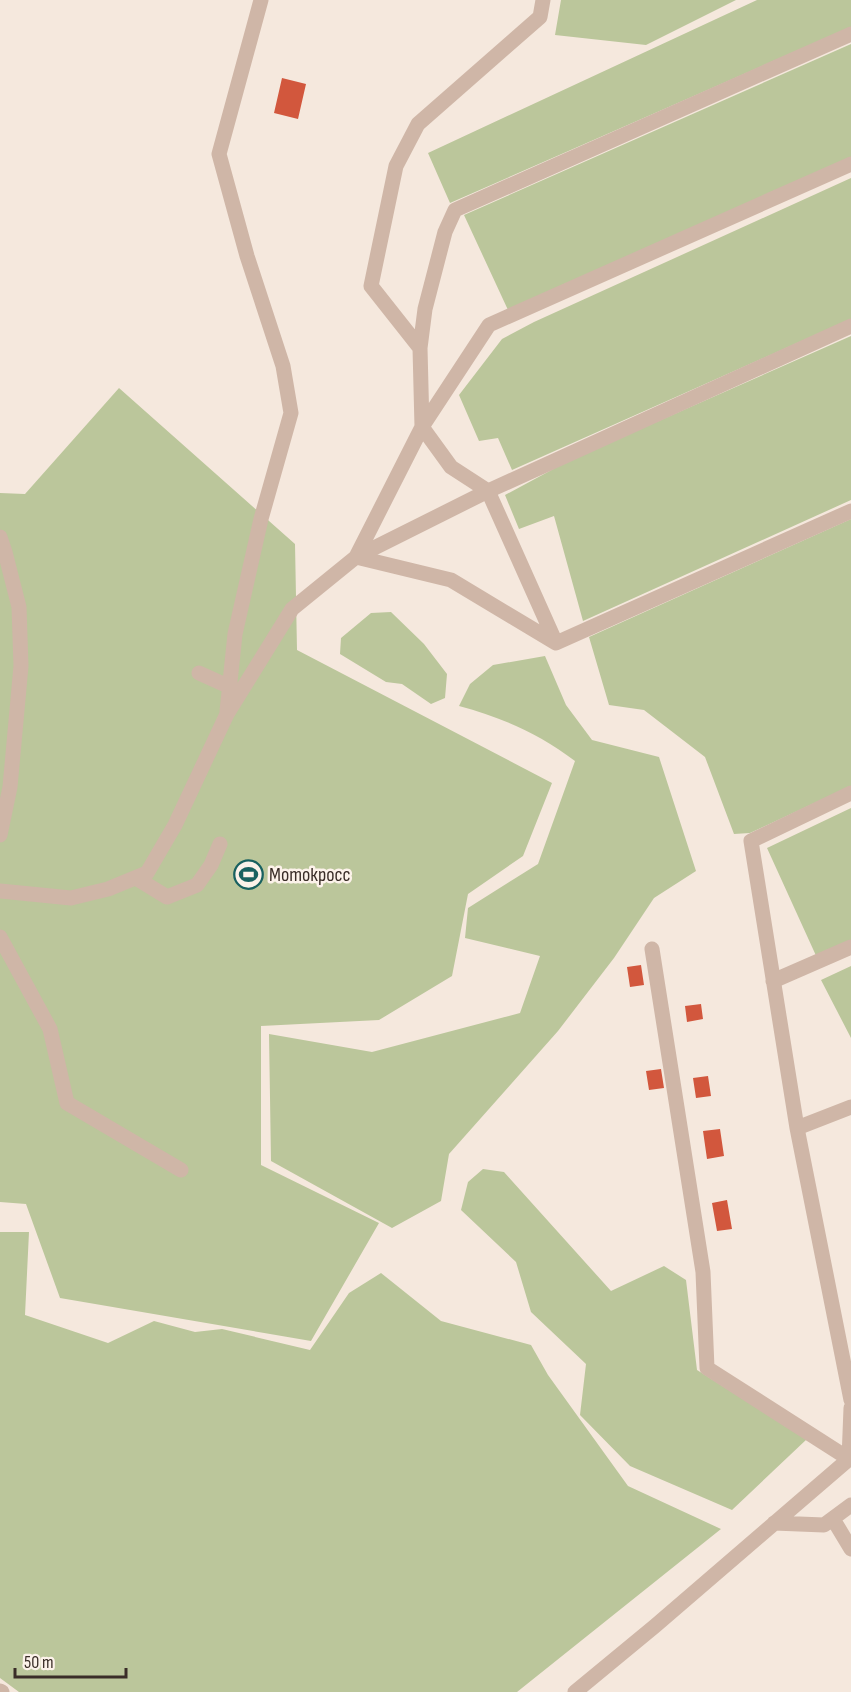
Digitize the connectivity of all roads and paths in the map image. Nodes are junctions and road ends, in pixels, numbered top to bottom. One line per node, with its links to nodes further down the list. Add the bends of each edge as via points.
1 (261, 0): 14 (street, via 219,154 283,366 291,413 261,519 235,634)
2 (543, 0): 6 (street, via 540,17 418,124 396,166 371,286)
3 (851, 34): 6 (street, via 455,210 445,232 425,309)
4 (851, 164): 7 (street, via 489,325)
5 (851, 326): 8 (street)
6 (420, 348): 7 (street)
7 (422, 427): 8 (street, via 451,467); 11 (street)
8 (488, 491): 11 (street); 12 (street)
9 (851, 511): 12 (street)
10 (0, 537): 17 (street, via 19,607 21,666 10,788)
11 (356, 557): 12 (street, via 451,580); 15 (street, via 292,609)
12 (556, 643)
13 (199, 673): 14 (street)
14 (230, 687): 15 (street)
15 (227, 714): 19 (street, via 175,825 147,873)
16 (851, 794): 24 (street, via 751,841)
17 (0, 835)
18 (220, 844): 19 (street, via 197,885 167,897)
19 (136, 878): 20 (street, via 108,890 71,898)
20 (0, 891)
21 (0, 937): 27 (street, via 50,1029 67,1103)
22 (851, 947): 24 (street)
23 (652, 949): 30 (street, via 704,1272 707,1368)
24 (773, 981): 26 (street)
25 (851, 1107): 26 (street)
26 (797, 1128): 28 (street)
27 (181, 1170)
28 (851, 1400)
29 (851, 1408): 30 (street)
30 (849, 1459): 33 (street)
31 (851, 1506): 32 (street)
32 (833, 1519): 33 (street, via 824,1525); 34 (street)
33 (774, 1523): 35 (street)
34 (851, 1549)
35 (575, 1692)

